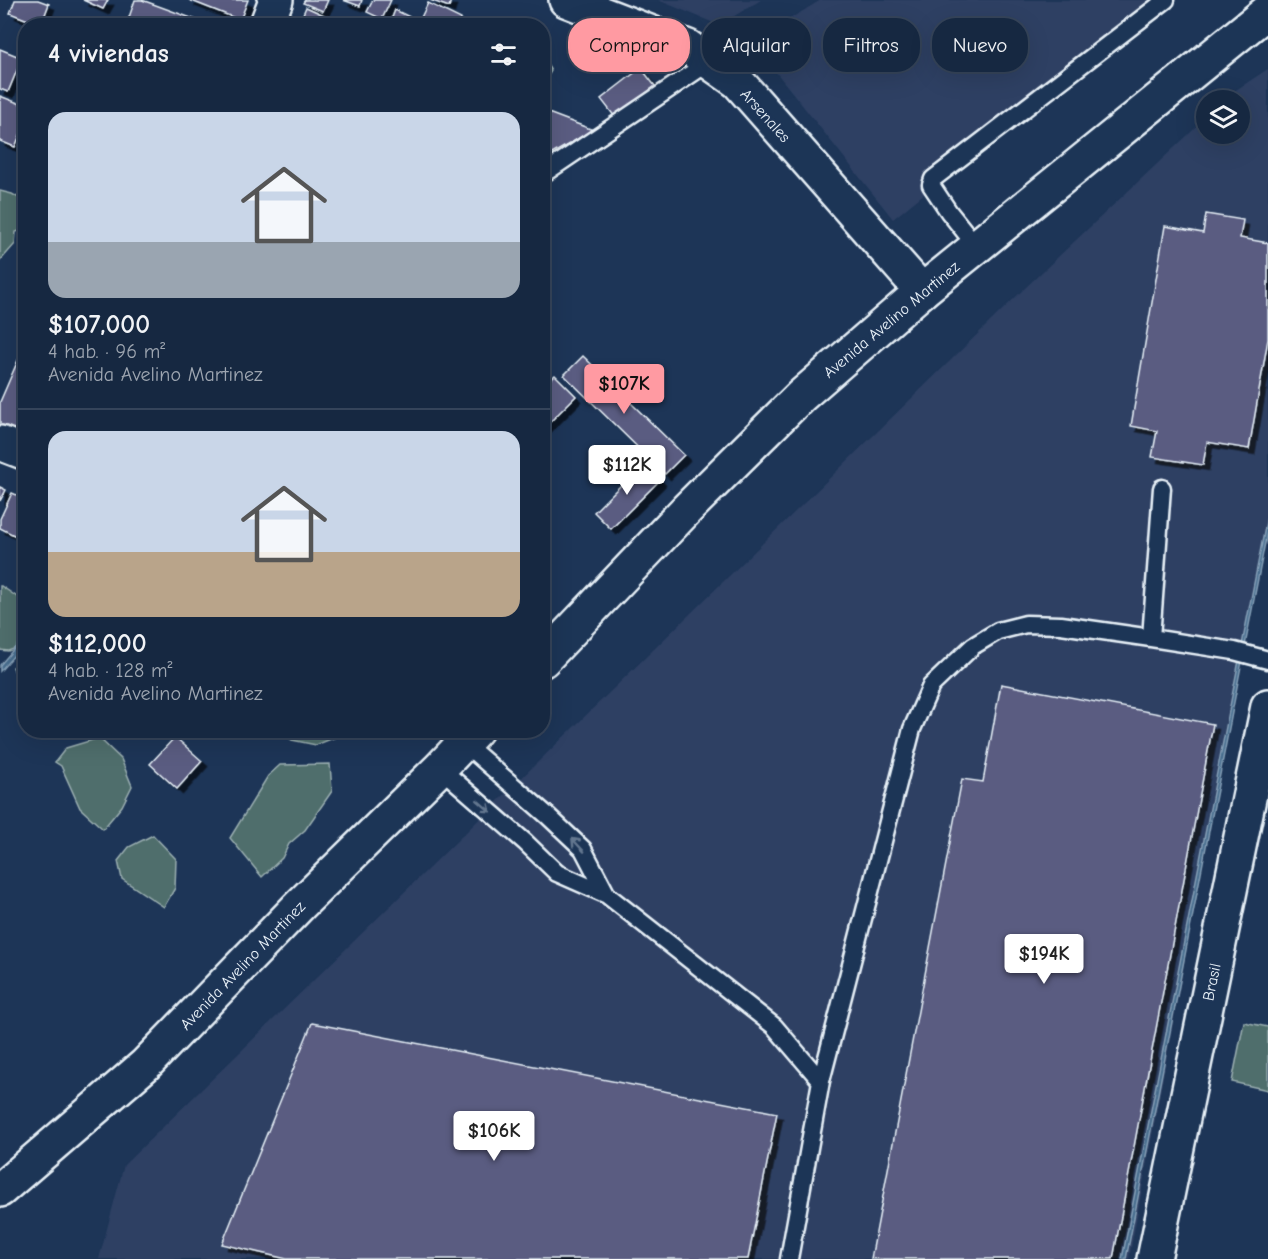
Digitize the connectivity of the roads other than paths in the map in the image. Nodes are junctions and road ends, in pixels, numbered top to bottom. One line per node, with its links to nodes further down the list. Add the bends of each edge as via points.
1 (276, 0): 5 (main road)
2 (566, 0): 6 (main road, Arsenales)
3 (1166, 0): 10 (lane, via 933,179 931,185)
4 (1268, 11): 10 (main road, Avenida Avelino Martinez)
5 (269, 18)
6 (702, 58)
7 (702, 67): 9 (lane)
8 (724, 72): 11 (main road, Arsenales, via 738,82)
9 (550, 169)
10 (977, 247): 11 (main road, Avenida Avelino Martinez)
11 (922, 291): 16 (main road, Avenida Avelino Martinez, via 801,396)
12 (0, 443): 13 (main road)
13 (18, 450)
14 (1162, 488): 15 (lane)
15 (1151, 638): 17 (lane); 23 (lane, via 1026,624 999,631 973,646 931,686 912,729)
16 (550, 653)
17 (1268, 660)
18 (1268, 706): 26 (main road, Brasil)
19 (460, 738): 21 (main road, Avenida Avelino Martinez)
20 (465, 738): 22 (lane, one-way to 20, via 584,849)
21 (440, 768): 22 (lane, one-way to 22, via 557,873); 24 (main road, Avenida Avelino Martinez, via 145,1065)
22 (607, 896): 23 (lane, via 774,1026)
23 (821, 1082): 25 (lane)
24 (0, 1190)
25 (789, 1259)
26 (1154, 1259)

